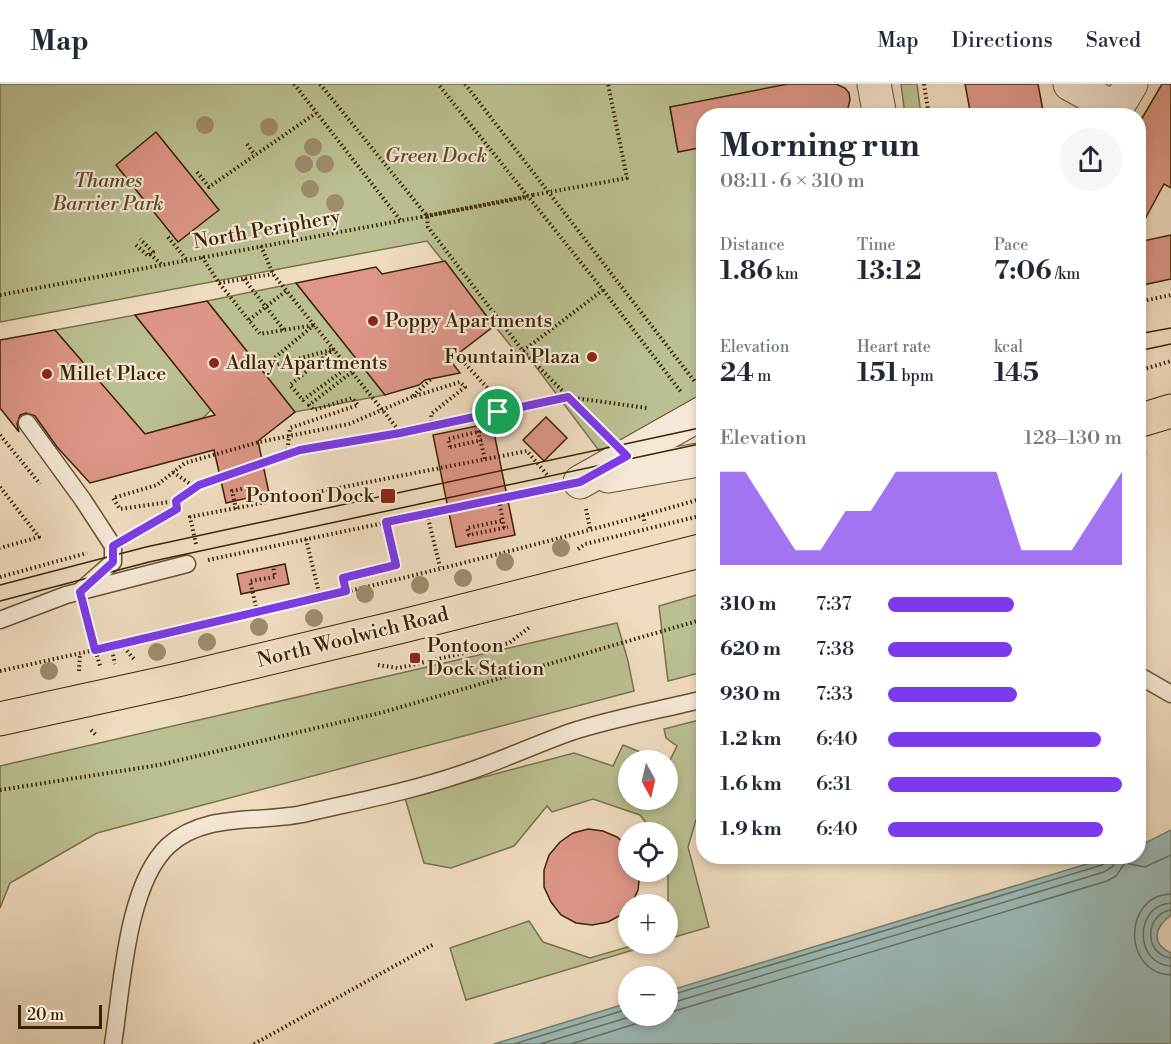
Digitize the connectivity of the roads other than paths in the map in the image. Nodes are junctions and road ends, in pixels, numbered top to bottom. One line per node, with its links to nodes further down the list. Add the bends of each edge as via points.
1 (874, 84): 4 (street)
2 (1070, 84): 3 (street)
3 (1115, 103)
4 (878, 108)
5 (1171, 411): 7 (main road)
6 (696, 416): 9 (street, via 569,484)
7 (1146, 419)
8 (27, 423): 12 (lane, via 113,546 113,562)
9 (696, 460)
10 (696, 552): 17 (main road, North Woolwich Road, via 178,680)
11 (193, 563): 12 (lane)
12 (80, 592): 13 (lane)
13 (0, 620)
14 (1146, 680): 15 (lane)
15 (1171, 694)
16 (696, 701): 18 (lane, via 573,732 419,787 296,816 224,821 189,832 169,845 155,861 137,901)
17 (0, 719)
18 (113, 1044)

